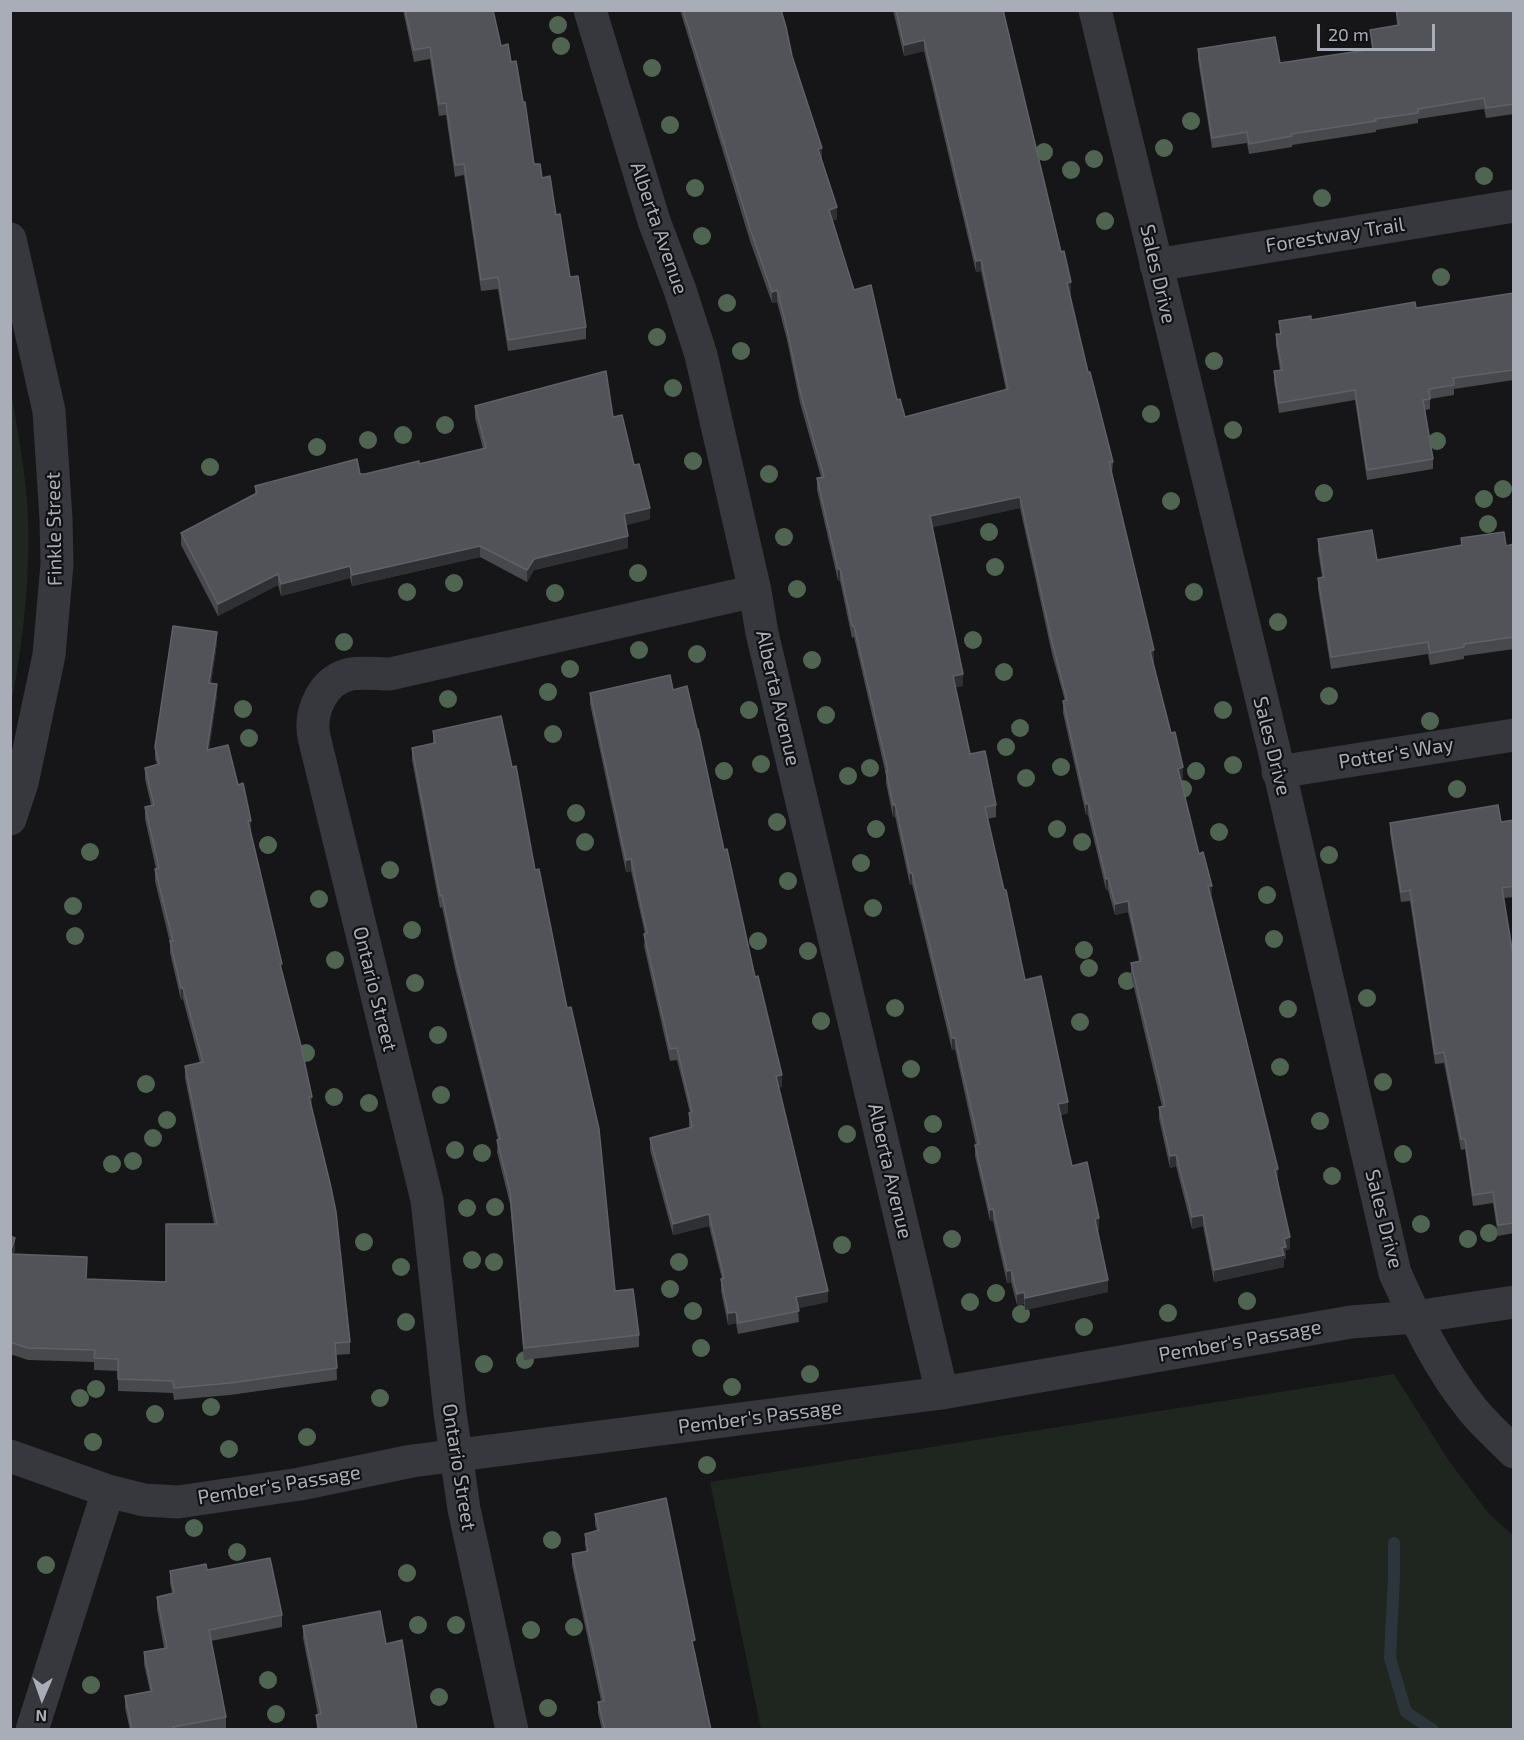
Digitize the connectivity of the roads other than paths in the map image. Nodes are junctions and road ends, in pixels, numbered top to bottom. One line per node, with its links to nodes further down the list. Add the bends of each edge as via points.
1 (590, 10): 6 (street, Alberta Avenue, via 654,221 701,355)
2 (1095, 10): 5 (street, Sales Drive)
3 (1514, 206): 5 (street, Forestway Trail)
4 (10, 239): 9 (street, Finkle Street, via 49,411 57,564 49,655 22,783)
5 (1156, 265): 8 (street, Sales Drive)
6 (755, 591): 12 (street, Alberta Avenue); 15 (street, Ontario Street, via 390,674 348,675 330,685 315,707 313,733 426,1200)
7 (1514, 735): 8 (street, Potter's Way)
8 (1278, 772): 11 (street, Sales Drive, via 1395,1273)
9 (10, 819)
10 (1514, 1302): 11 (street, Pember's Passage)
11 (1415, 1317): 12 (street, Pember's Passage, via 1352,1322); 13 (street, Sales Drive, via 1472,1409)
12 (942, 1393): 15 (street, Pember's Passage)
13 (1514, 1452)
14 (10, 1456): 16 (street, Pember's Passage)
15 (456, 1456): 16 (street, Pember's Passage, via 178,1502 144,1500); 18 (street, Ontario Street)
16 (108, 1491): 17 (street)
17 (32, 1730)
18 (512, 1730)

